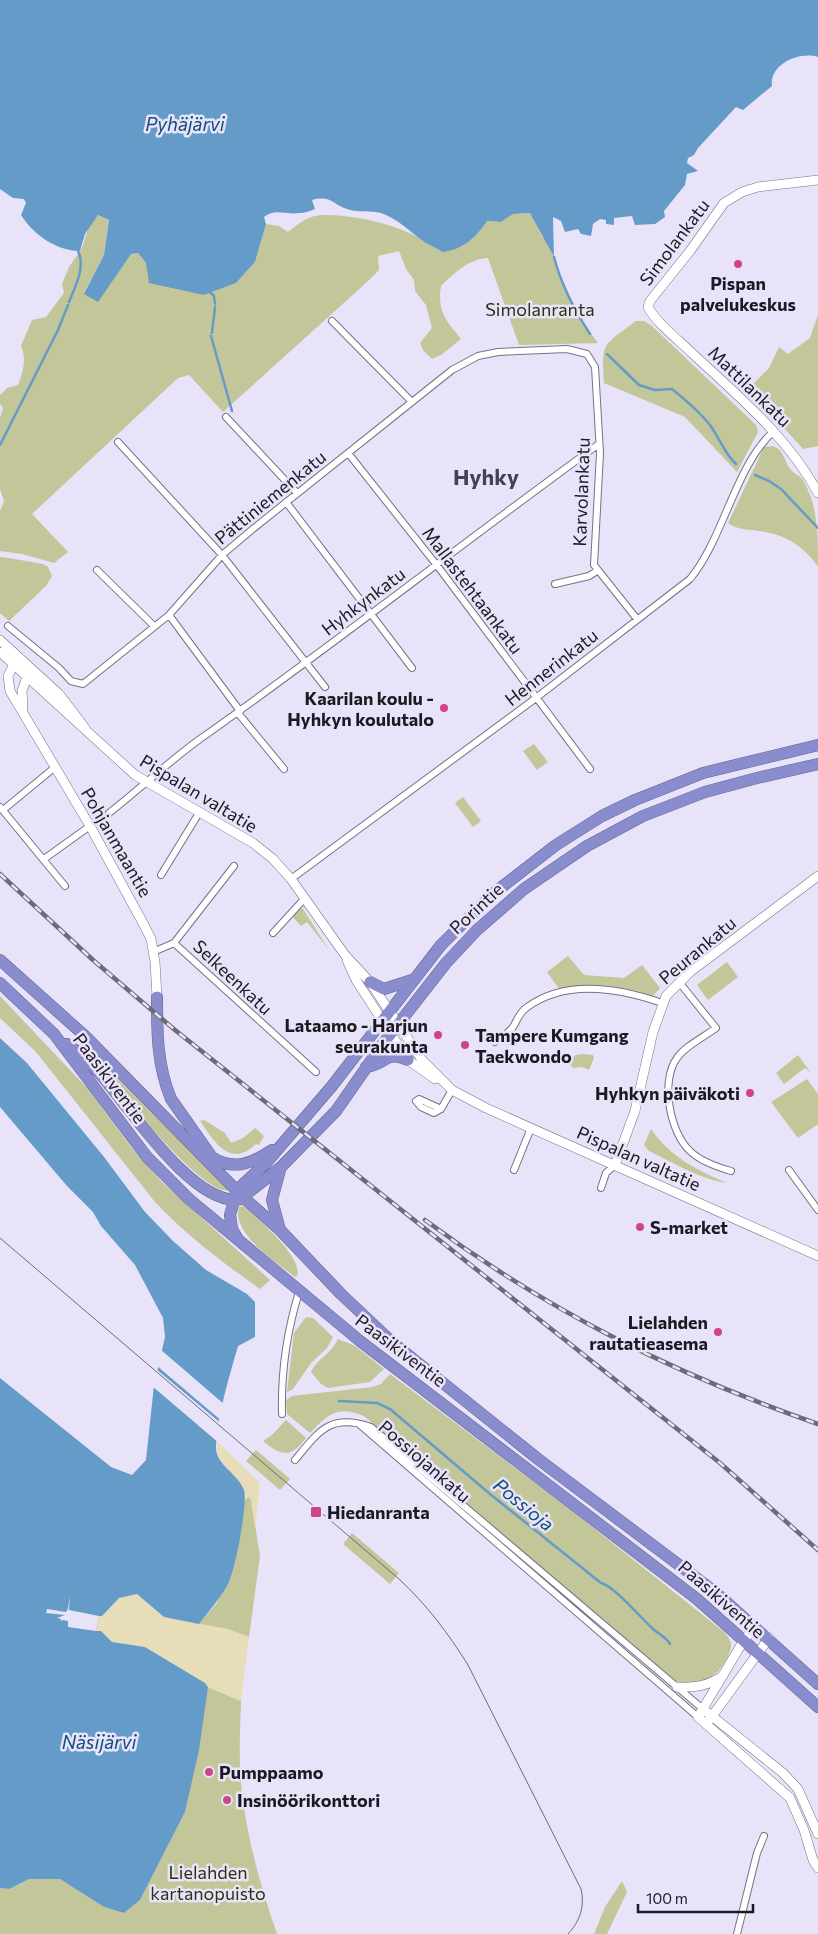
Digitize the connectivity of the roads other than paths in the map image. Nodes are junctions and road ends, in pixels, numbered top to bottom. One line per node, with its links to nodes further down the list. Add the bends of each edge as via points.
1 (818, 180): 2 (main road, Simolankatu, via 758,187 724,202 650,301)
2 (649, 310): 7 (main road, Mattilankatu)
3 (332, 321): 5 (street)
4 (587, 354): 5 (street, Pättiniemenkatu, via 567,349 478,356 452,370); 9 (street, Karvolankatu, via 595,367)
5 (412, 402): 10 (street, Pättiniemenkatu)
6 (226, 417): 11 (street)
7 (774, 431): 12 (main road, Mattilankatu, via 793,453); 21 (street, Hennerinkatu, via 760,444 698,569 679,588)
8 (118, 442): 14 (street)
9 (599, 444): 15 (street, Hyhkynkatu); 17 (street, Karvolankatu, via 594,565)
10 (348, 453): 11 (street, Pättiniemenkatu); 15 (street, Mallastehtaankatu)
11 (297, 493): 13 (street, Pättiniemenkatu)
12 (818, 493)
13 (286, 502): 14 (street, Pättiniemenkatu); 19 (street)
14 (222, 555): 20 (street, Pättiniemenkatu); 26 (street)
15 (436, 565): 19 (street, Hyhkynkatu); 31 (street, Mallastehtaankatu)
16 (97, 570): 23 (street)
17 (597, 571): 18 (street); 21 (street, Karvolankatu)
18 (555, 584)
19 (371, 613): 26 (street, Hyhkynkatu); 28 (street)
20 (169, 615): 23 (street, Pättiniemenkatu); 33 (street)
21 (637, 619): 31 (street, Hennerinkatu)
22 (8, 626): 23 (street, Pättiniemenkatu, via 71,681 83,684)
23 (154, 626)
24 (0, 640): 34 (main road, via 59,694 80,718)
25 (0, 652): 27 (main road, Pispalan valtatie)
26 (306, 663): 30 (street); 33 (street, Hyhkynkatu)
27 (14, 664): 29 (main road, Pispalan valtatie); 32 (main road, Pohjanmaantie, via 8,676 10,691)
28 (412, 668)
29 (27, 677): 32 (main road, Pohjanmaantie, via 22,692); 34 (main road, Pispalan valtatie)
30 (325, 687)
31 (536, 698): 38 (street, Mallastehtaankatu); 49 (street, Hennerinkatu)
32 (24, 712): 37 (main road, Pohjanmaantie)
33 (239, 712): 39 (street); 40 (street, Hyhkynkatu)
34 (90, 737): 40 (main road, Pispalan valtatie)
35 (818, 745): 57 (highway, Porintie, via 703,773 602,816 515,876 454,930)
36 (818, 764): 64 (highway, Porintie, via 705,792 611,832 543,875 502,906 460,947)
37 (54, 768): 41 (street); 44 (main road, Pohjanmaantie)
38 (590, 769)
39 (284, 770)
40 (146, 784): 42 (street, Hyhkynkatu); 43 (main road, Pispalan valtatie)
41 (1, 808): 45 (street)
42 (109, 813)
43 (199, 813): 47 (street); 49 (main road, Pispalan valtatie, via 262,849)
44 (90, 826): 45 (street); 54 (main road, Pohjanmaantie, via 137,909)
45 (44, 859): 50 (street)
46 (234, 866): 53 (street, Selkeenkatu)
47 (161, 875)
48 (818, 876): 59 (main road, Peurankatu)
49 (291, 879): 51 (main road, Pispalan valtatie)
50 (65, 886)
51 (304, 898): 52 (street); 55 (main road, Pispalan valtatie)
52 (273, 933)
53 (174, 943): 54 (street, Selkeenkatu); 69 (street, Selkeenkatu)
54 (153, 952): 61 (main road, Pohjanmaantie)
55 (345, 955): 58 (main road, Pispalan valtatie); 63 (main road, Pispalan valtatie, via 356,980)
56 (0, 960): 74 (highway, Paasikiventie, via 85,1036)
57 (412, 980): 58 (highway, via 384,989); 63 (highway, Porintie)
58 (370, 982): 63 (main road, Pispalan valtatie)
59 (679, 982): 62 (main road, Peurankatu); 80 (street, via 716,1028 676,1059 668,1090 672,1118 689,1151)
60 (0, 983): 65 (highway, Paasikiventie)
61 (157, 997): 75 (highway, via 158,1050 166,1087)
62 (662, 1003): 66 (street, via 635,993 605,988 566,991 525,1009 512,1028); 76 (main road, Peurankatu, via 652,1032 635,1111)
63 (386, 1016): 64 (main road, Pispalan valtatie); 73 (highway, Porintie, via 332,1086)
64 (394, 1029): 67 (main road, Pispalan valtatie); 68 (highway, Porintie); 70 (main road, Pispalan valtatie)
65 (54, 1034): 83 (highway, via 100,1074 162,1149 197,1185 220,1198); 86 (highway, Paasikiventie, via 152,1162)
66 (495, 1042)
67 (408, 1060): 68 (highway, via 393,1055 378,1066); 70 (main road, Pispalan valtatie)
68 (366, 1068): 77 (highway, Porintie, via 336,1111)
69 (316, 1072)
70 (450, 1088): 71 (street); 72 (main road, Pispalan valtatie)
71 (441, 1108)
72 (531, 1128): 76 (main road, Pispalan valtatie); 78 (street)
73 (280, 1144): 75 (highway, via 241,1166); 83 (highway)
74 (192, 1146): 75 (highway); 81 (highway, Paasikiventie)
75 (214, 1159): 81 (highway)
76 (615, 1165): 82 (street, via 606,1173); 87 (main road, Pispalan valtatie)
77 (281, 1167): 83 (highway, Porintie); 85 (highway, via 272,1194)
78 (514, 1170)
79 (789, 1170): 84 (street)
80 (731, 1171)
81 (221, 1174): 83 (highway, Paasikiventie)
82 (601, 1188)
83 (237, 1196): 85 (highway, Paasikiventie); 86 (highway, via 232,1230)
84 (818, 1210)
85 (280, 1230): 92 (highway, Paasikiventie, via 393,1344)
86 (238, 1242): 88 (highway, Paasikiventie)
87 (818, 1256)
88 (299, 1292): 89 (street, via 288,1330 281,1390); 94 (highway, Paasikiventie, via 690,1593)
89 (282, 1414)
90 (358, 1423): 91 (street, via 343,1421 328,1425); 98 (street, Possiojankatu, via 371,1427); 100 (street, Possiojankatu)
91 (295, 1460)
92 (756, 1626): 93 (highway, Paasikiventie); 94 (main road)
93 (769, 1638): 95 (main road); 97 (highway, Paasikiventie)
94 (744, 1640): 95 (highway, Paasikiventie); 96 (main road)
95 (757, 1652): 99 (highway, Paasikiventie); 101 (main road)
96 (725, 1675): 98 (main road, via 694,1688); 100 (main road)
97 (818, 1684)
98 (677, 1687): 100 (street, Possiojankatu)
99 (818, 1707)
100 (701, 1713): 101 (main road); 102 (main road)
101 (712, 1715): 102 (main road); 103 (main road, via 798,1789)
102 (706, 1723): 105 (main road, via 790,1798)
103 (818, 1834)
104 (764, 1836): 106 (street)
105 (818, 1868)
106 (737, 1934)

